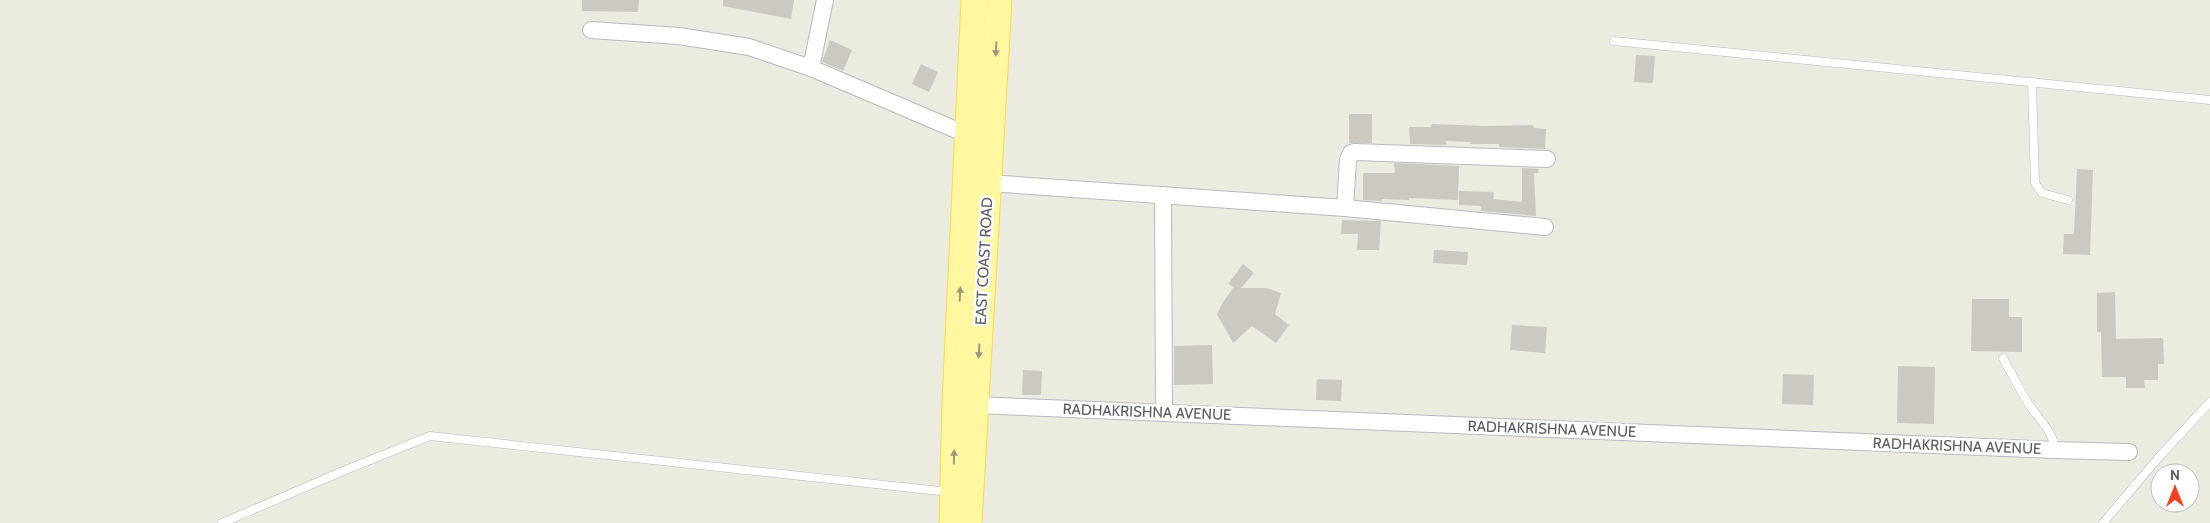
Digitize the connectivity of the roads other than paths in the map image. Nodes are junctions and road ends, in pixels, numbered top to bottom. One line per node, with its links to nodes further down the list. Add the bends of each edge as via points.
1 (825, 0): 6 (street)
2 (974, 0): 9 (main road, EAST COAST ROAD)
3 (999, 0): 11 (main road, EAST COAST ROAD, one-way to 11)
4 (591, 30): 6 (street, via 679,36 749,47)
5 (1614, 41): 7 (lane)
6 (811, 68): 9 (street)
7 (2032, 82): 8 (lane); 13 (lane, via 2035,183 2042,193)
8 (2210, 100)
9 (968, 135): 22 (main road, EAST COAST ROAD, one-way to 9)
10 (1548, 159): 14 (street, via 1355,152 1348,160)
11 (988, 183): 12 (street); 18 (main road, EAST COAST ROAD, one-way to 18)
12 (1163, 195): 14 (street); 19 (street)
13 (2068, 200)
14 (1345, 208): 15 (street)
15 (1546, 227)
16 (2002, 358): 20 (lane, via 2029,405 2048,428)
17 (2210, 402): 26 (lane)
18 (975, 405): 19 (street, RADHAKRISHNA AVENUE); 25 (main road, EAST COAST ROAD)
19 (1164, 413): 20 (street, RADHAKRISHNA AVENUE)
20 (2055, 450): 21 (street, RADHAKRISHNA AVENUE)
21 (2129, 452)
22 (953, 492): 23 (lane, via 430,436); 24 (main road, EAST COAST ROAD)
23 (222, 523)
24 (952, 523)
25 (970, 523)
26 (2103, 523)

